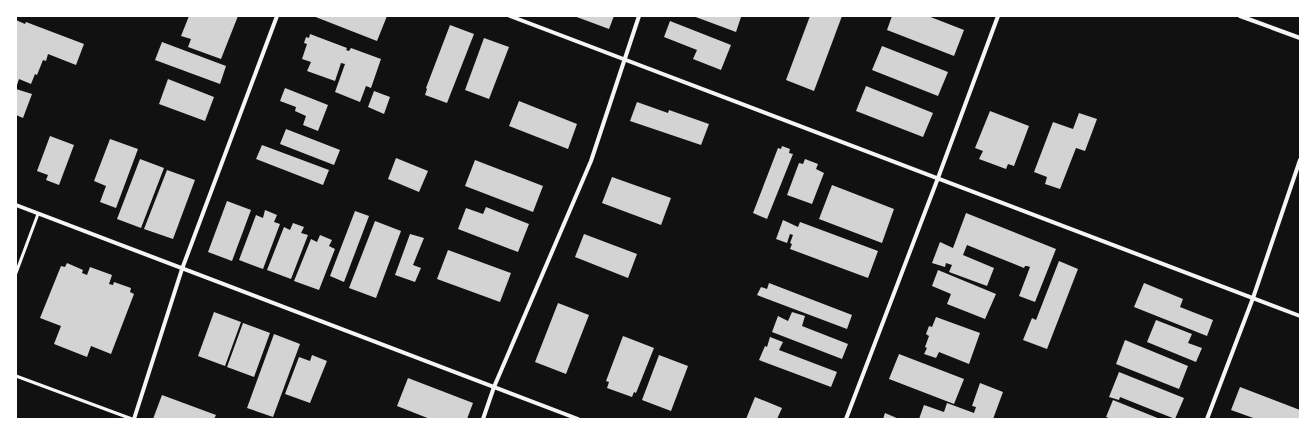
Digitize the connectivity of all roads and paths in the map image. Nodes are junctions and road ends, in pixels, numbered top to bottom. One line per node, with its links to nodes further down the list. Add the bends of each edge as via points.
1 (277, 16): 12 (street)
2 (510, 16): 7 (street)
3 (638, 16): 7 (street)
4 (998, 16): 9 (street)
5 (1240, 16): 6 (street)
6 (1300, 38)
7 (623, 60): 9 (street); 17 (street, via 591,161)
8 (1300, 160): 14 (street)
9 (938, 178): 14 (street); 21 (street)
10 (16, 205): 11 (street)
11 (38, 214): 12 (street); 13 (lane)
12 (182, 269): 17 (street); 18 (street)
13 (16, 273)
14 (1253, 298): 15 (street); 22 (street)
15 (1300, 316)
16 (16, 376): 18 (lane)
17 (494, 387): 19 (street); 20 (street)
18 (133, 419)
19 (483, 419)
20 (578, 419)
21 (846, 419)
22 (1207, 419)

